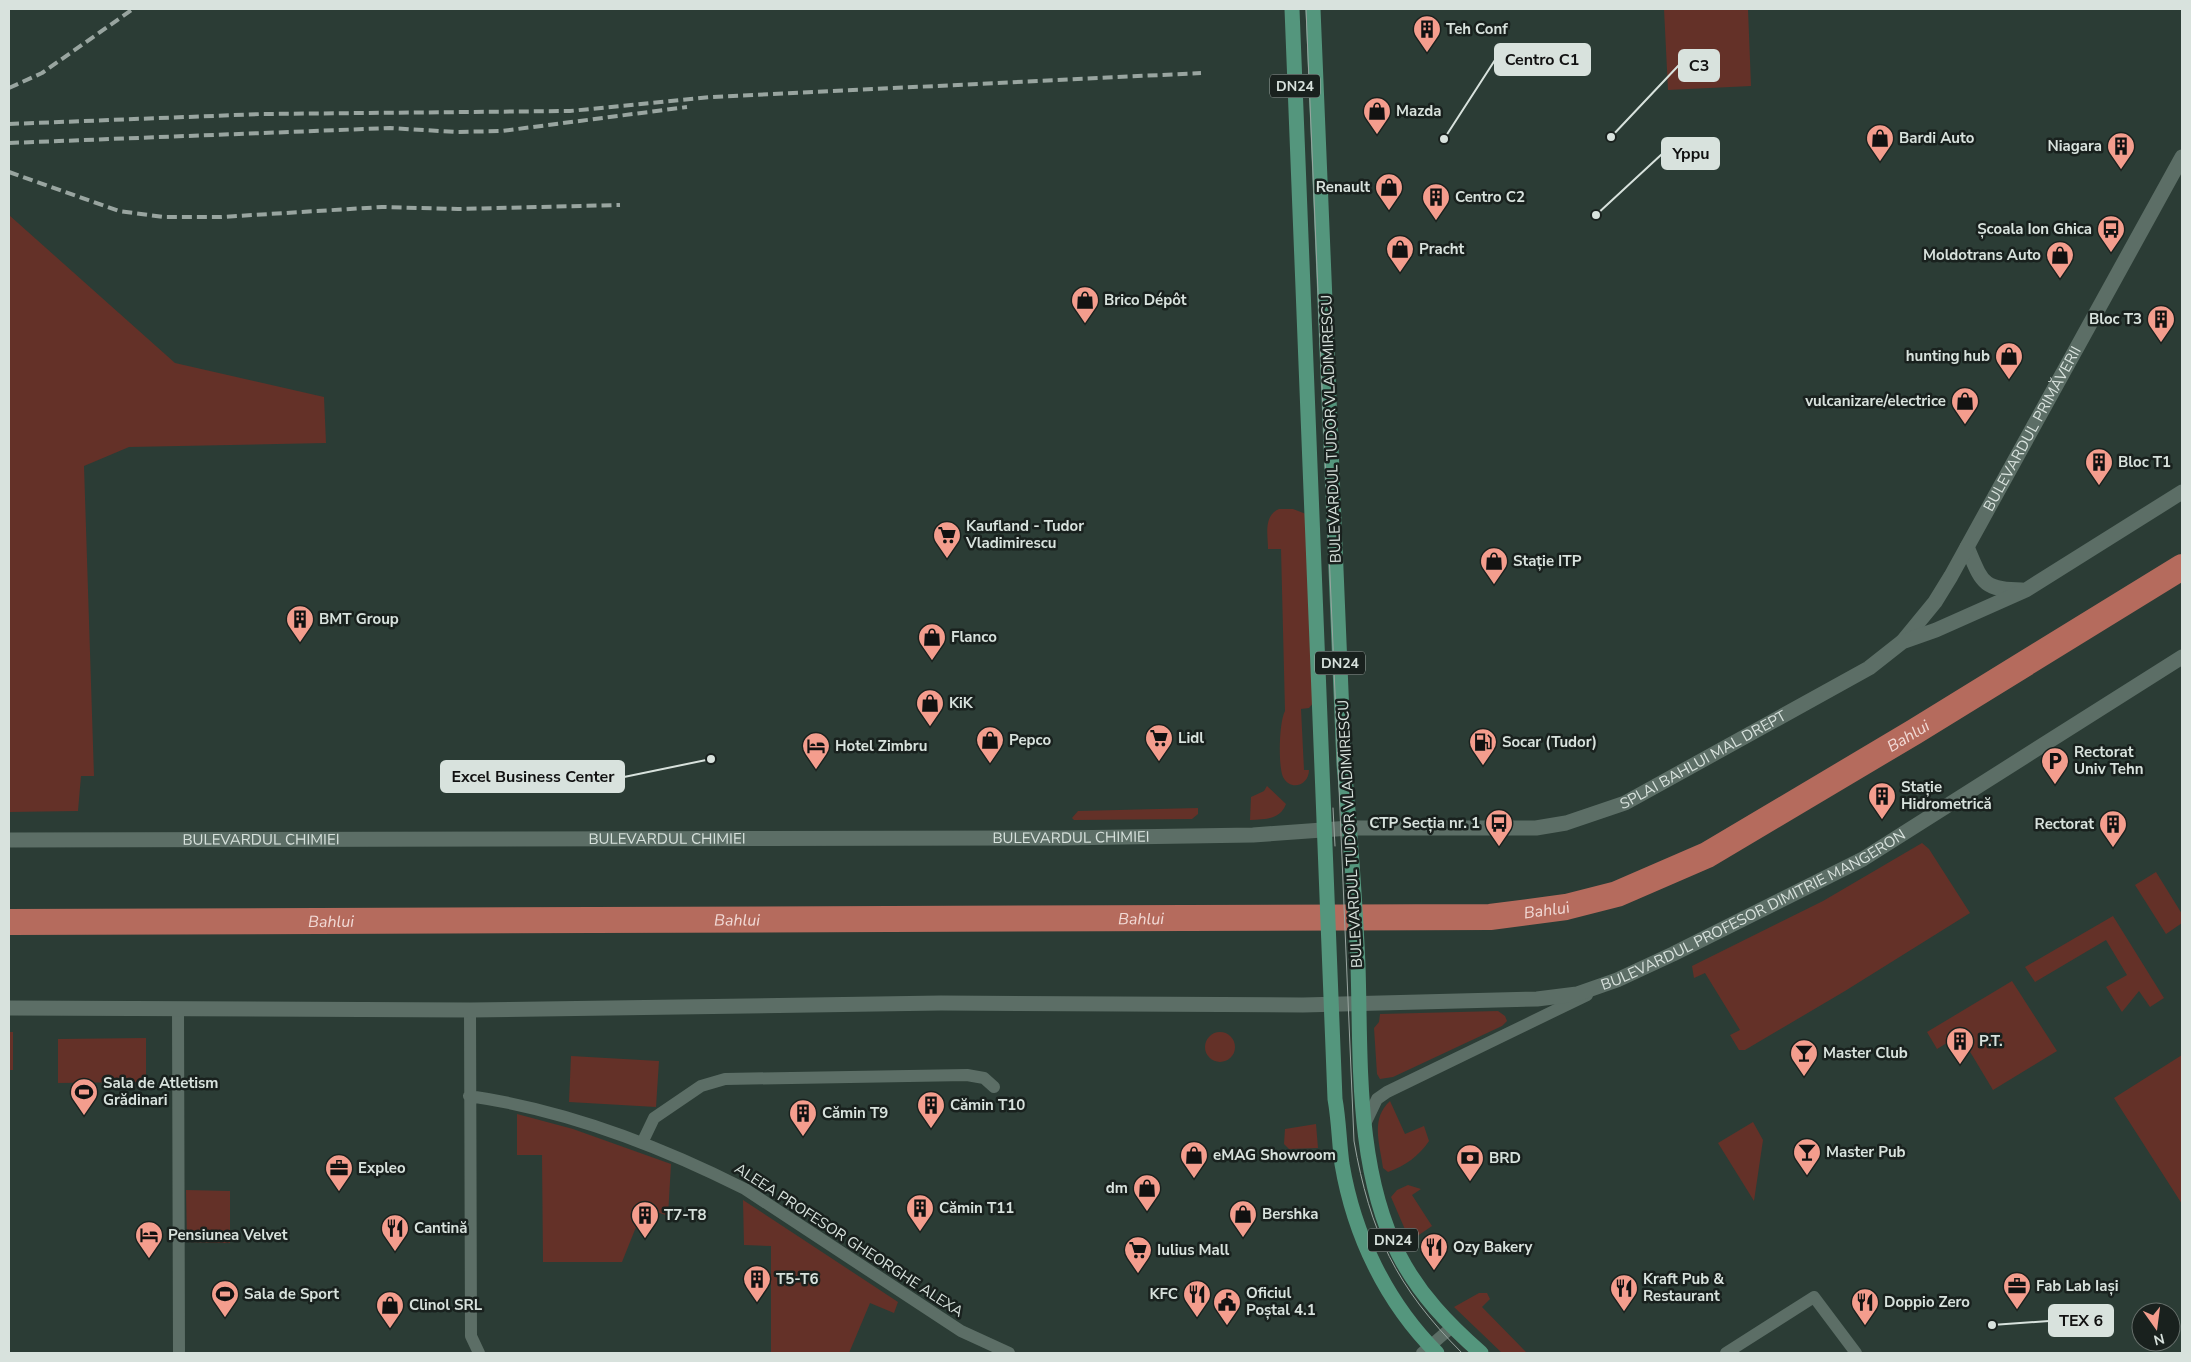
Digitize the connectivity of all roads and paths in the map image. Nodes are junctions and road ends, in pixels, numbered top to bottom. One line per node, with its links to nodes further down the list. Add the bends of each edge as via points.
1 (1292, 9): 10 (main road, BULEVARDUL TUDOR VLADIMIRESCU / DN24)
2 (1314, 9): 9 (main road, BULEVARDUL TUDOR VLADIMIRESCU / DN24, via 1344,764)
3 (2182, 157): 5 (main road, BULEVARDUL PRIMĂVERII)
4 (2182, 492): 6 (main road, SPLAI BAHLUI MAL DREPT)
5 (1967, 546): 6 (main road, via 1986,583 1998,590); 7 (main road, BULEVARDUL PRIMĂVERII, via 1935,602)
6 (2026, 590): 7 (main road, SPLAI BAHLUI MAL DREPT)
7 (1902, 642): 9 (main road, SPLAI BAHLUI MAL DREPT, via 1860,672 1624,803 1596,814 1536,828)
8 (2182, 657): 12 (main road, BULEVARDUL PROFESOR DIMITRIE MANGERON, via 1864,858)
9 (1350, 828): 10 (main road, SPLAI BAHLUI MAL DREPT); 14 (main road, BULEVARDUL TUDOR VLADIMIRESCU / DN24)
10 (1324, 830): 11 (main road, BULEVARDUL CHIMIEI, via 1253,835 1050,838); 13 (main road, BULEVARDUL TUDOR VLADIMIRESCU / DN24)
11 (9, 840)
12 (1617, 980): 14 (main road, BULEVARDUL PROFESOR DIMITRIE MANGERON, via 1576,994 1538,999); 20 (street, via 1387,1092 1377,1099)
13 (1331, 1004): 14 (main road, BULEVARDUL PROFESOR DIMITRIE MANGERON); 17 (main road, BULEVARDUL PROFESOR DIMITRIE MANGERON, via 941,1003); 23 (main road, BULEVARDUL TUDOR VLADIMIRESCU / DN24, via 1335,1099 1342,1163 1355,1218 1374,1266)
14 (1359, 1004): 20 (main road, BULEVARDUL TUDOR VLADIMIRESCU / DN24)
15 (9, 1008): 16 (main road)
16 (178, 1008): 17 (main road); 24 (street)
17 (470, 1010): 19 (street)
18 (994, 1087): 21 (street, via 984,1078 967,1075 724,1079 701,1086 654,1118)
19 (470, 1096): 21 (street, ALEEA PROFESOR GHEORGHE ALEXA, via 520,1103); 25 (street, via 471,1336)
20 (1364, 1124): 22 (main road, BULEVARDUL TUDOR VLADIMIRESCU / DN24, via 1374,1187 1399,1254 1435,1310)
21 (642, 1143): 26 (street, ALEEA PROFESOR GHEORGHE ALEXA, via 745,1189 961,1331)
22 (1452, 1327): 23 (street); 27 (main road, BULEVARDUL TUDOR VLADIMIRESCU / DN24)
23 (1429, 1351)
24 (179, 1353)
25 (479, 1353)
26 (1009, 1353)
27 (1481, 1353)
28 (1726, 1353): 29 (street, via 1814,1297)
29 (1856, 1353)

